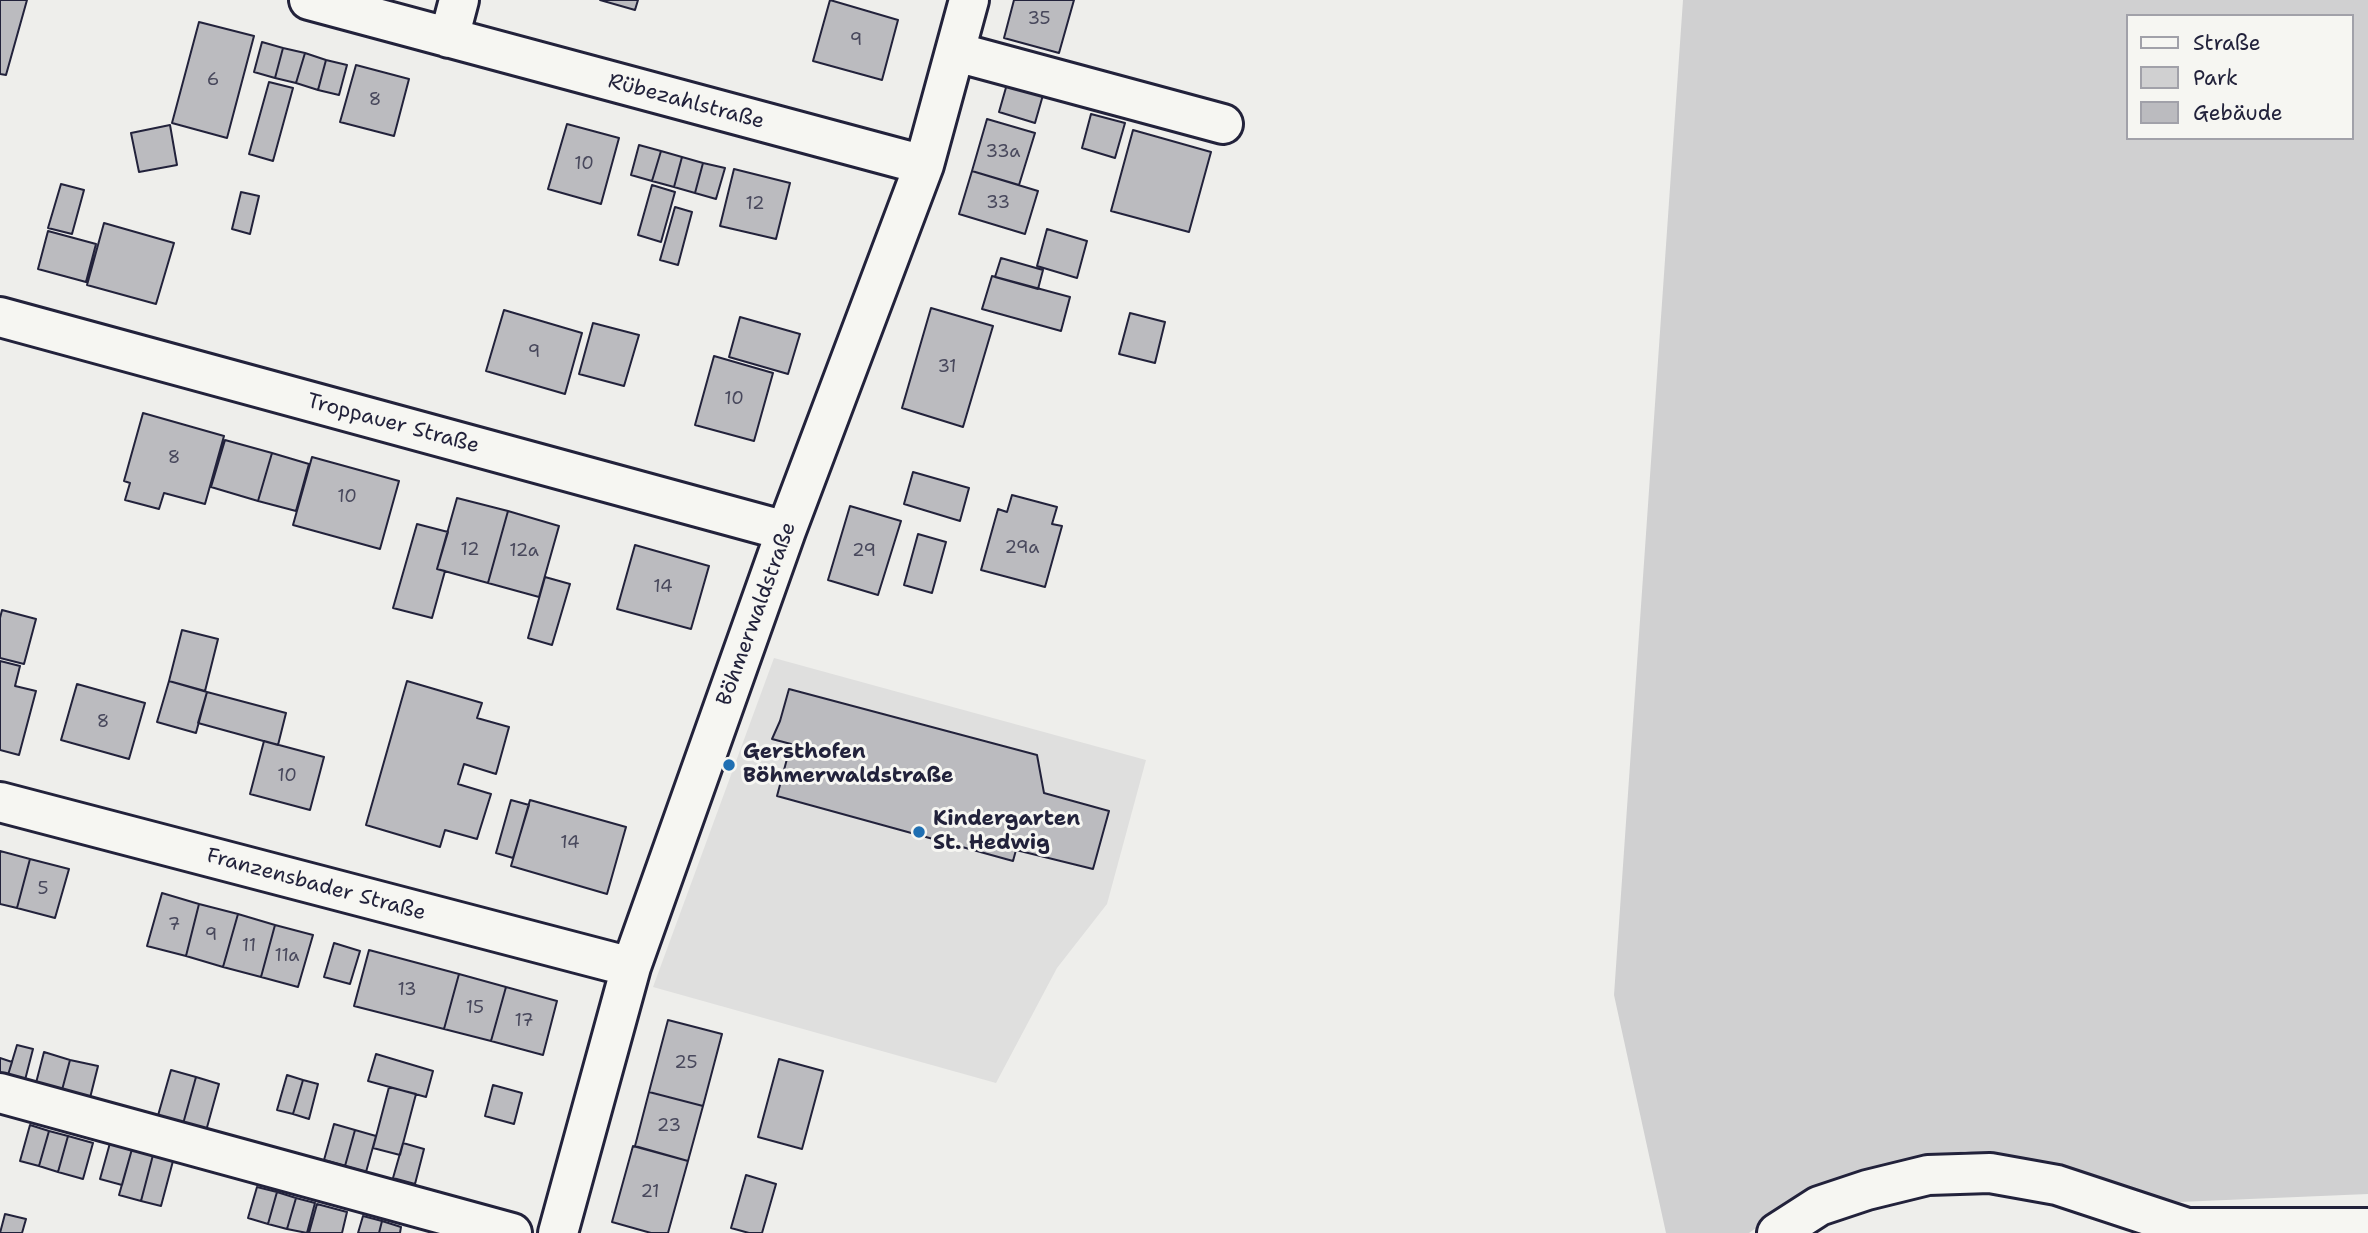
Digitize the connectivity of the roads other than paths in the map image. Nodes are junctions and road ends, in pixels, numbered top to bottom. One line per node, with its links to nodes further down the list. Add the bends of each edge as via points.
1 (309, 0): 4 (street, Rübezahlstraße)
2 (459, 0): 4 (street)
3 (969, 0): 5 (street, Böhmerwaldstraße)
4 (449, 38): 7 (street, Rübezahlstraße)
5 (956, 52): 6 (street); 7 (street, Böhmerwaldstraße)
6 (1223, 124)
7 (924, 165): 9 (street, Böhmerwaldstraße)
8 (0, 317): 9 (street, Troppauer Straße)
9 (786, 531): 11 (street, Böhmerwaldstraße)
10 (0, 802): 11 (street, Franzensbader Straße)
11 (631, 967): 16 (street, Böhmerwaldstraße)
12 (0, 1093): 15 (street)
13 (2368, 1228): 14 (street)
14 (2187, 1230): 17 (street, via 2057,1185 1990,1172 1928,1175 1867,1190 1819,1206)
15 (512, 1233)
16 (558, 1233)
17 (1777, 1233)

